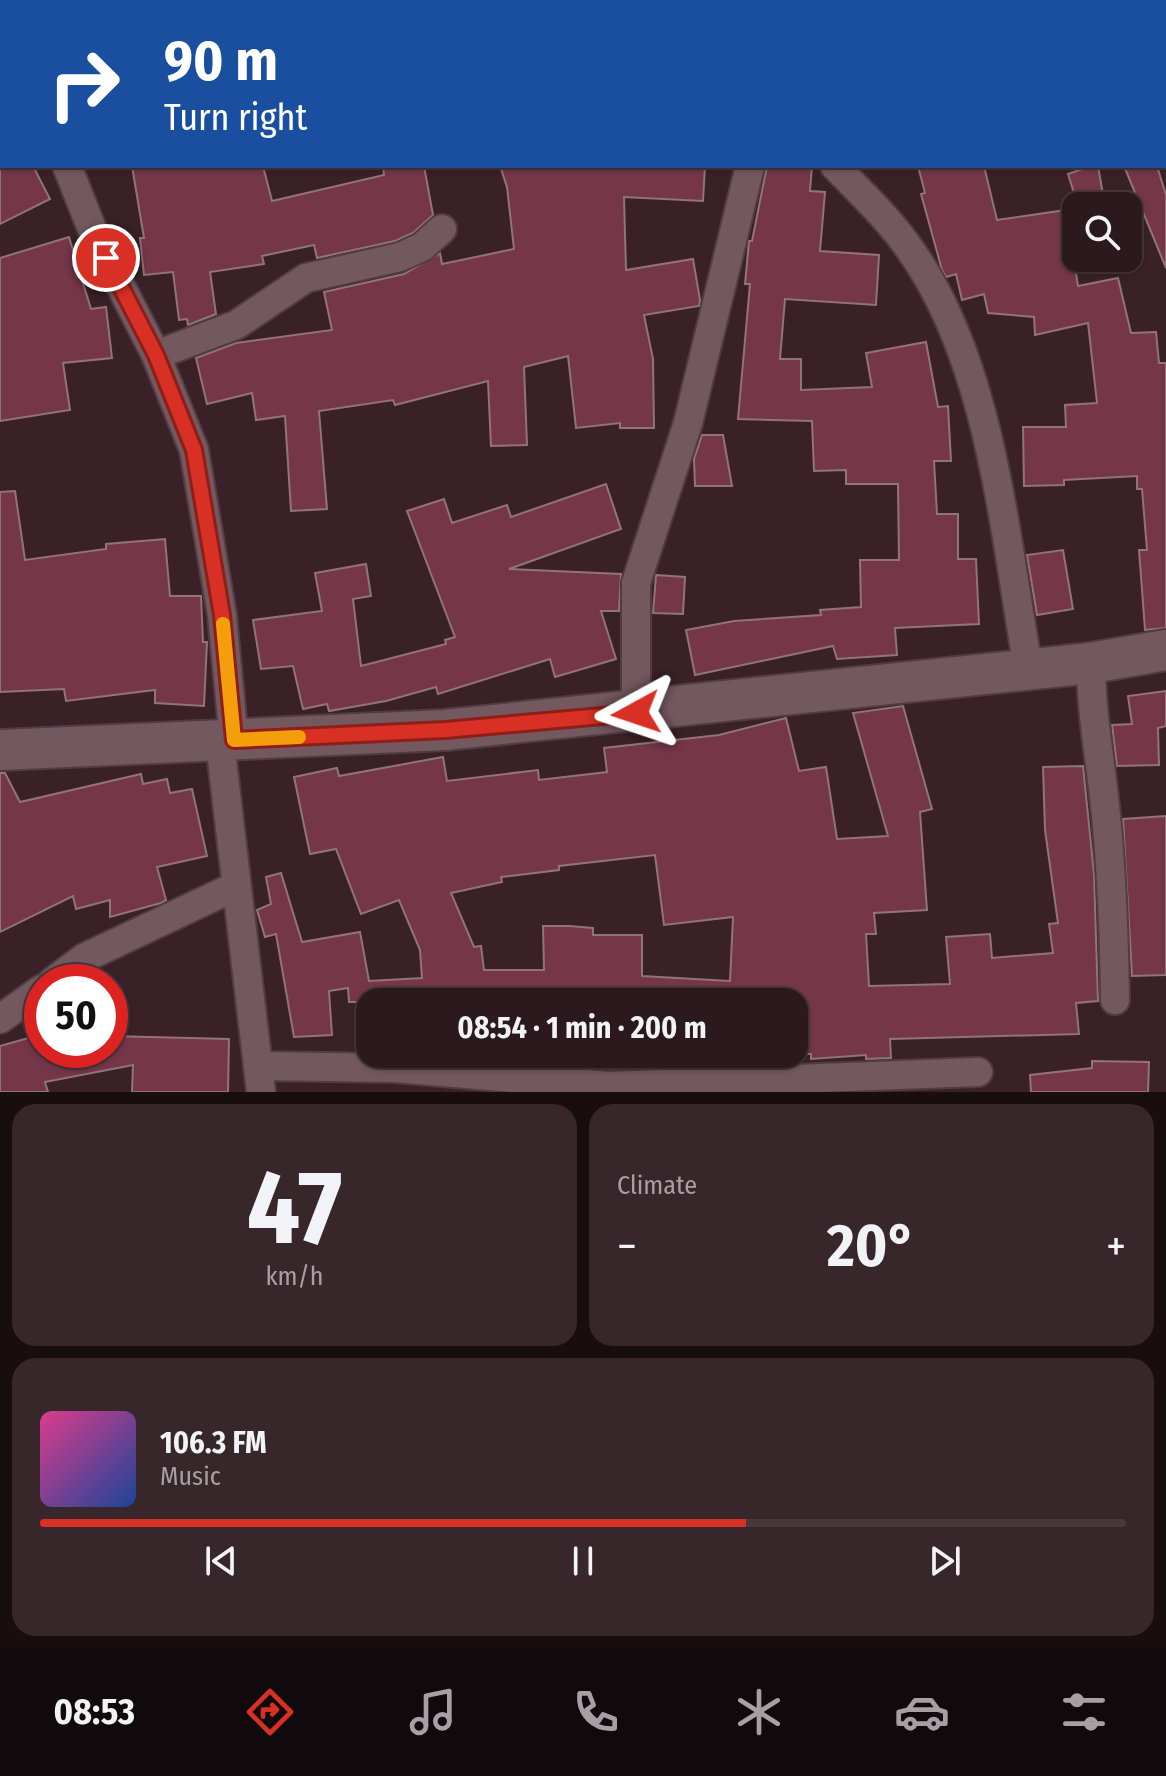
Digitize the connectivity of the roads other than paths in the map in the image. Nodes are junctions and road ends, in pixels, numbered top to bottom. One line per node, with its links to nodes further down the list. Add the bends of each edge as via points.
1 (68, 168): 5 (street, via 94,234)
2 (750, 168): 9 (street, via 688,423 636,583)
3 (837, 168): 8 (street, via 909,248 967,363 985,428)
4 (442, 229): 5 (street, via 400,257 306,278 236,325)
5 (156, 355): 10 (street, via 194,450 222,615)
6 (1166, 650): 7 (main road)
7 (1091, 663): 8 (main road); 14 (street, via 1091,713 1113,893)
8 (1028, 667): 9 (main road)
9 (636, 713): 10 (main road)
10 (227, 742): 11 (main road); 12 (street)
11 (0, 750)
12 (236, 886): 13 (street); 18 (street)
13 (76, 964)
14 (1115, 1000)
15 (24, 1002): 16 (street)
16 (0, 1019)
17 (978, 1072): 18 (street, via 609,1086 395,1068)
18 (260, 1079)

